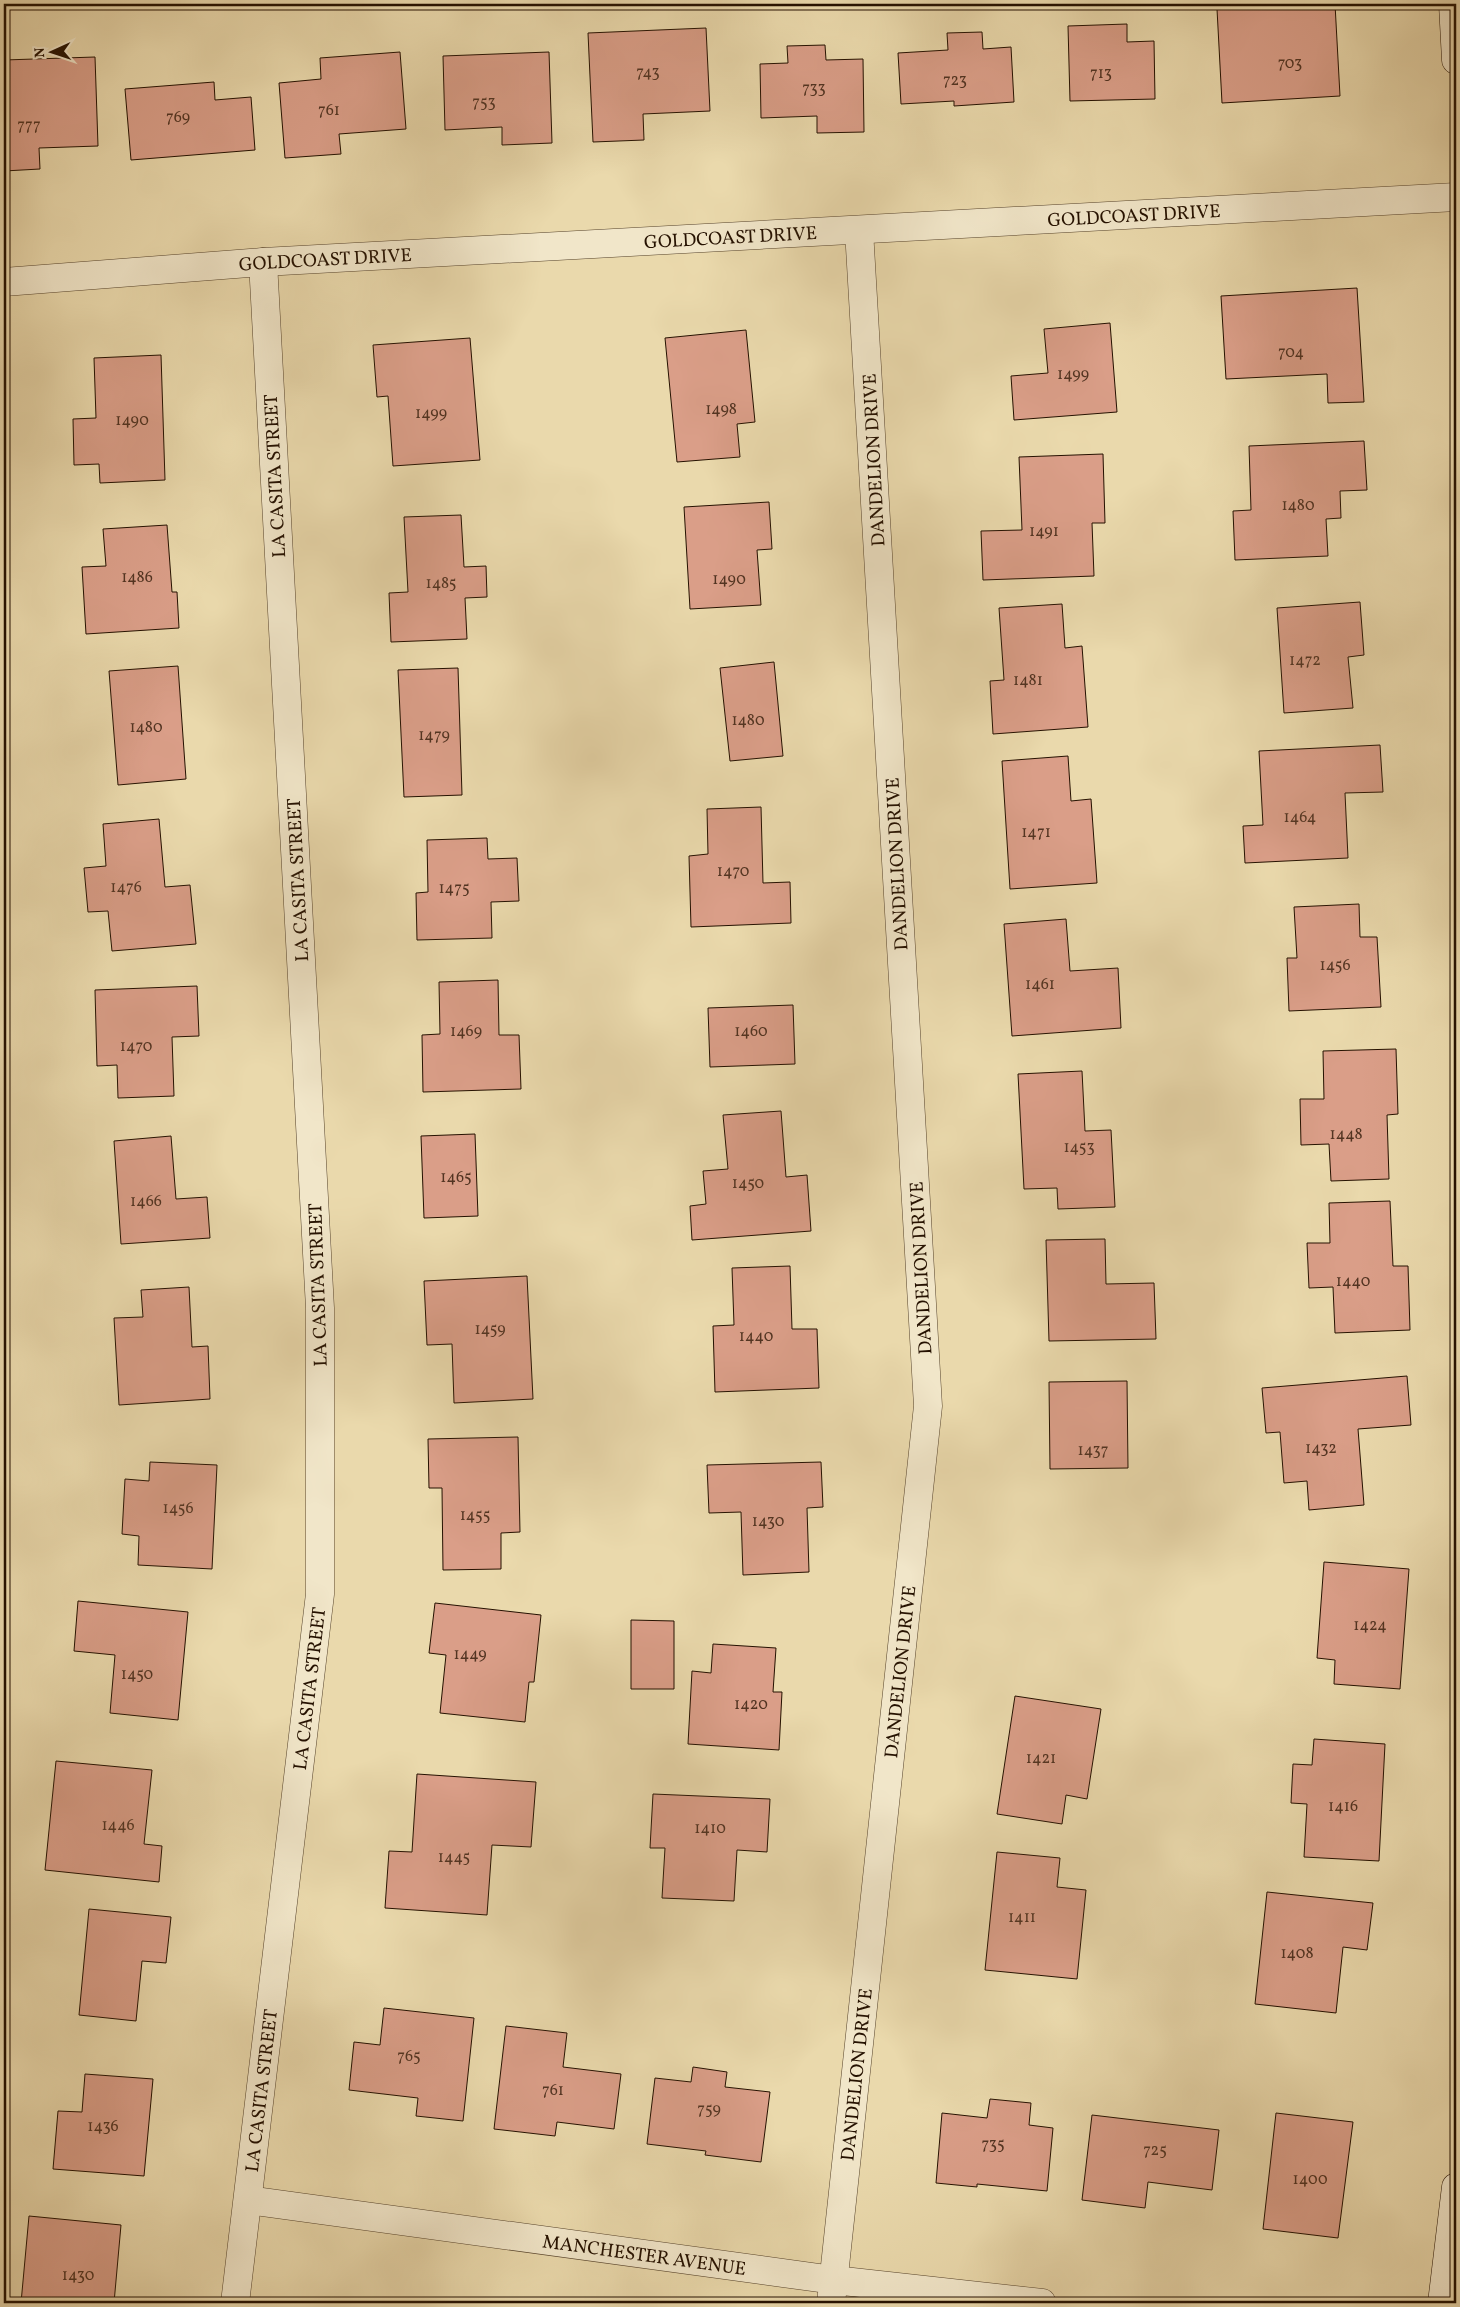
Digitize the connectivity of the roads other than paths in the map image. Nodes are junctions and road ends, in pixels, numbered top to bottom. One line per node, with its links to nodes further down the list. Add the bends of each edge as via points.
1 (1453, 4): 2 (street)
2 (1456, 60)
3 (1456, 197): 4 (street, GOLDCOAST DRIVE)
4 (859, 230): 5 (street, GOLDCOAST DRIVE); 9 (street, DANDELION DRIVE, via 928,1406)
5 (262, 262): 6 (street, GOLDCOAST DRIVE); 8 (street, LA CASITA STREET, via 320,1308 320,1594)
6 (4, 282)
7 (1456, 2187): 12 (street)
8 (248, 2200): 9 (street, MANCHESTER AVENUE); 10 (street, LA CASITA STREET)
9 (832, 2292): 11 (street, MANCHESTER AVENUE)
10 (235, 2303)
11 (1042, 2303)
12 (1442, 2303)

